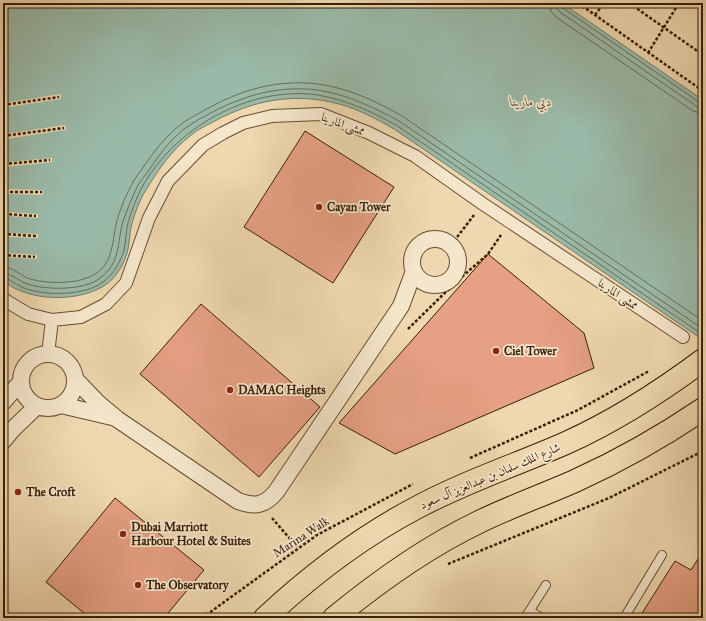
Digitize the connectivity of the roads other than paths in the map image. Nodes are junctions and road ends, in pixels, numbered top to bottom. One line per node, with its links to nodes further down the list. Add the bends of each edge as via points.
1 (414, 272): 2 (street, via 424,283); 2 (street, via 412,256 421,243 436,239 451,245 458,258 456,272 446,283); 4 (street)
2 (432, 285): 4 (street)
3 (3, 298): 5 (street, ممشى المارينا, via 28,314)
4 (401, 306): 15 (street, via 276,492 269,500 260,504 248,505 238,501)
5 (52, 320): 6 (street, ممشى المارينا, via 81,317 106,304 126,283 149,218 168,181 203,145 243,123 272,116 321,114 415,156); 7 (street)
6 (683, 337)
7 (48, 354): 9 (street, via 66,361 74,371); 10 (street, via 31,359 21,374)
8 (703, 360): 20 (main road, شارع الملك سلمان بن عبدالعزيز آل سعود, via 640,404 604,425 415,508 346,552)
9 (76, 379): 13 (street, via 72,394); 15 (street)
10 (20, 383): 11 (street); 12 (street, via 27,400)
11 (3, 402)
12 (37, 406): 13 (street, via 43,409); 16 (street)
13 (61, 406): 15 (street)
14 (703, 409): 21 (main road, via 614,462 507,508 446,540 388,577)
15 (117, 419)
16 (3, 441)
17 (662, 555): 24 (lane)
18 (546, 585): 19 (lane)
19 (530, 611): 22 (lane); 23 (lane)
20 (265, 618)
21 (334, 618)
22 (525, 618)
23 (542, 618)
24 (624, 618)

